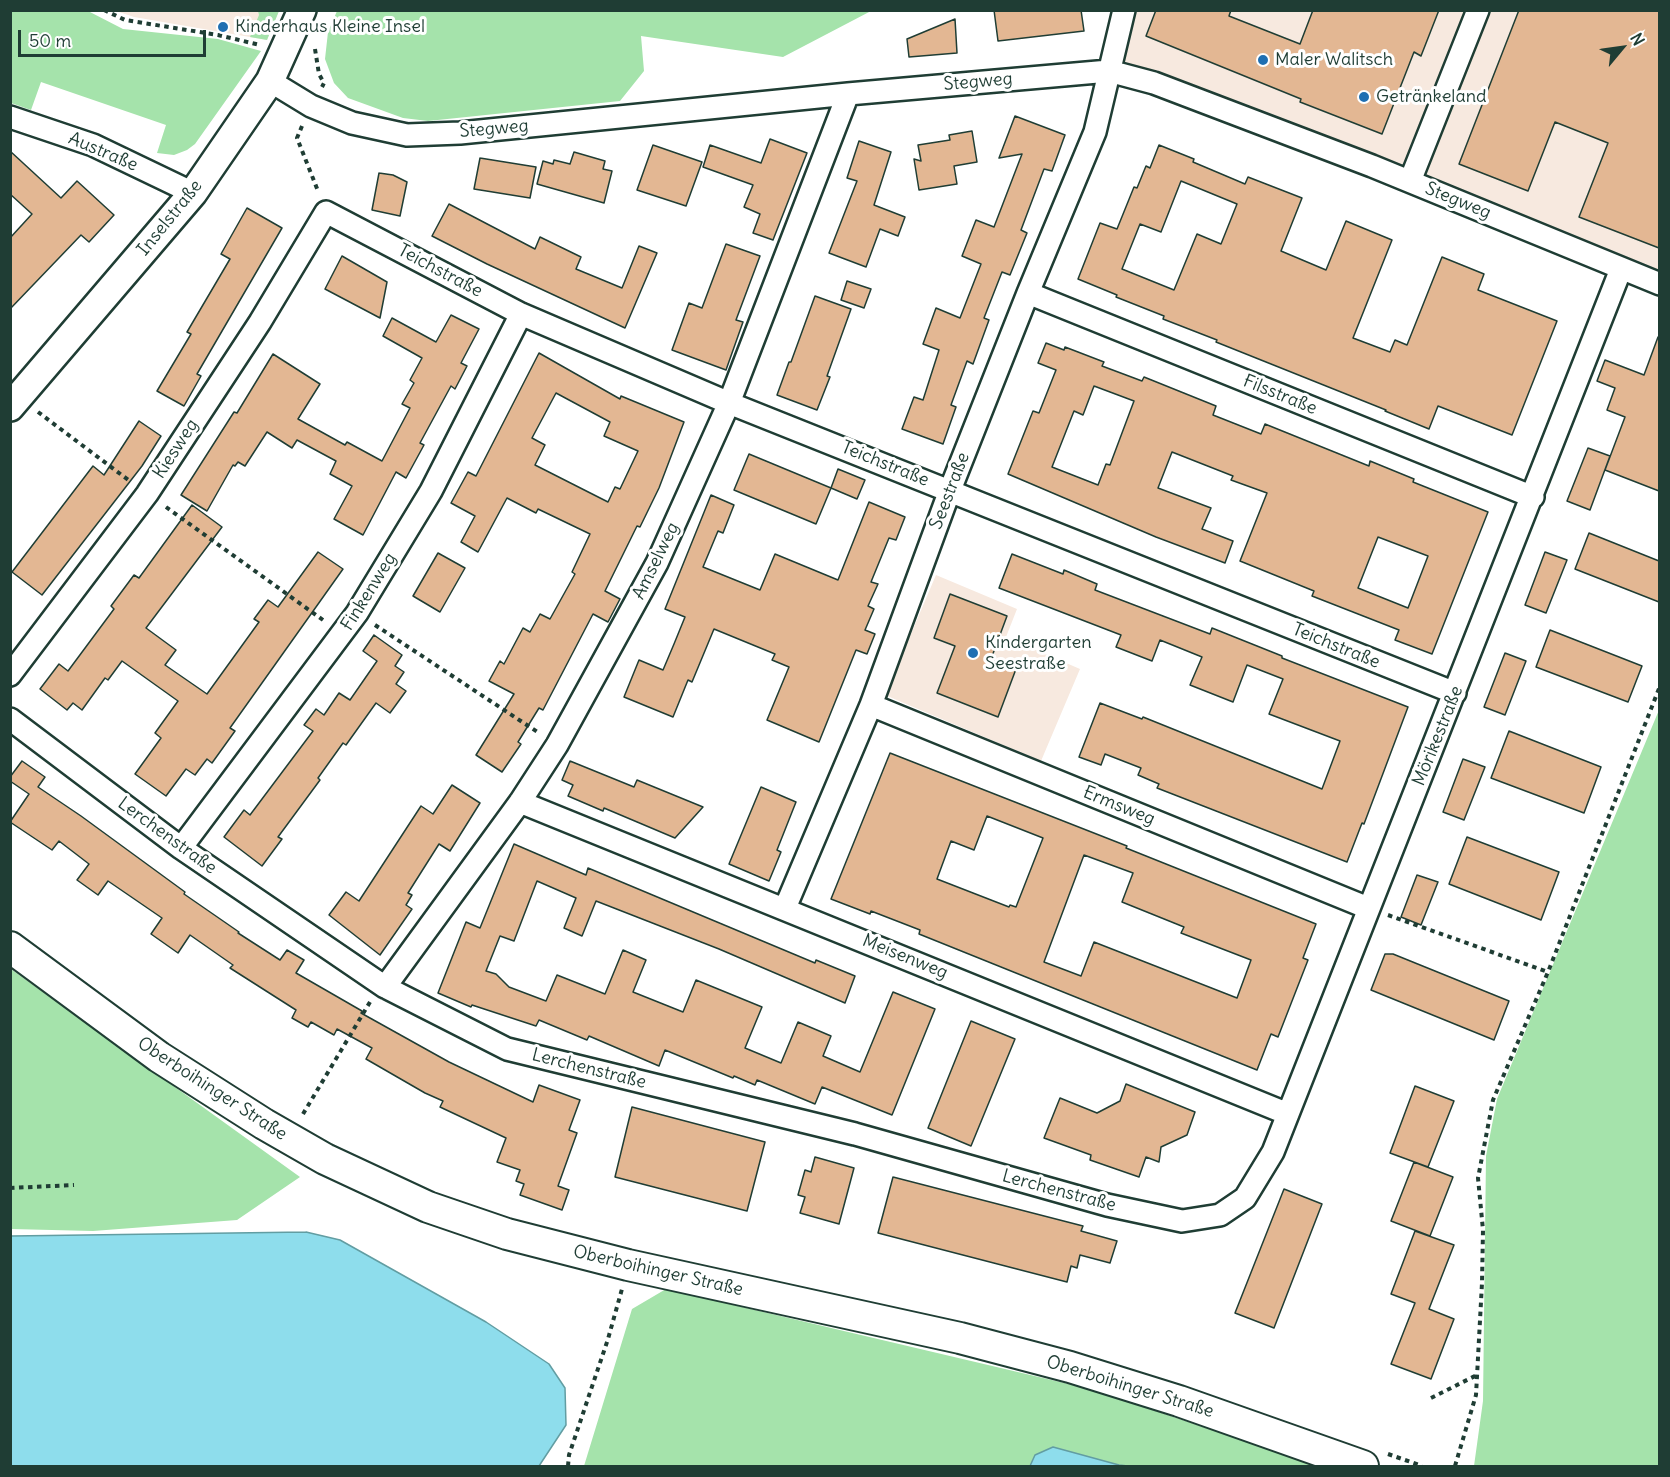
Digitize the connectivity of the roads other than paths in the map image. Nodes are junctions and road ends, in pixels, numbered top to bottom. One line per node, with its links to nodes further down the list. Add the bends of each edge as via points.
1 (302, 10): 5 (street, Inselstraße)
2 (1124, 10): 4 (street, Seestraße)
3 (1478, 10): 8 (street)
4 (1109, 71): 6 (street, Stegweg); 8 (street, Stegweg, via 1154,83); 13 (street, Seestraße, via 1095,132)
5 (270, 81): 6 (street, Stegweg, via 311,106 352,123 407,135); 9 (street, Inselstraße)
6 (848, 94): 15 (street, Amselweg)
7 (10, 117): 9 (street, Austraße, via 93,146)
8 (1410, 181): 11 (street, Stegweg)
9 (193, 193): 16 (street, Inselstraße)
10 (326, 212): 14 (street, Teichstraße); 19 (street, Kiesweg, via 260,322 147,494)
11 (1621, 269): 12 (street, Stegweg); 18 (street, Mörikestraße)
12 (1659, 284)
13 (1028, 293): 17 (street, Seestraße); 18 (street, Filsstraße)
14 (521, 314): 15 (street, Teichstraße); 24 (street, Finkenweg, via 431,491 357,613)
15 (729, 402): 17 (street, Teichstraße); 23 (street, Amselweg, via 657,563 557,745)
16 (13, 403)
17 (950, 490): 20 (street, Teichstraße); 21 (street, Seestraße)
18 (1533, 497): 20 (street, Mörikestraße)
19 (10, 675)
20 (1455, 693): 26 (street, Mörikestraße)
21 (871, 705): 25 (street, Seestraße); 26 (street, Ermsweg)
22 (10, 718): 24 (street, Lerchenstraße)
23 (520, 802): 25 (street, Meisenweg); 28 (street, Amselweg)
24 (181, 848): 28 (street, Lerchenstraße)
25 (785, 908): 29 (street, Meisenweg)
26 (1368, 908): 29 (street, Mörikestraße)
27 (10, 947): 31 (main road, Oberboihinger Straße, via 159,1058 264,1124 325,1159 428,1207 507,1234 628,1265 960,1338 1070,1367)
28 (383, 985): 30 (street, Lerchenstraße, via 507,1049 855,1134 1107,1205 1182,1221 1221,1215)
29 (1288, 1114): 30 (street, Mörikestraße, via 1273,1152)
30 (1245, 1198)
31 (1371, 1459)

